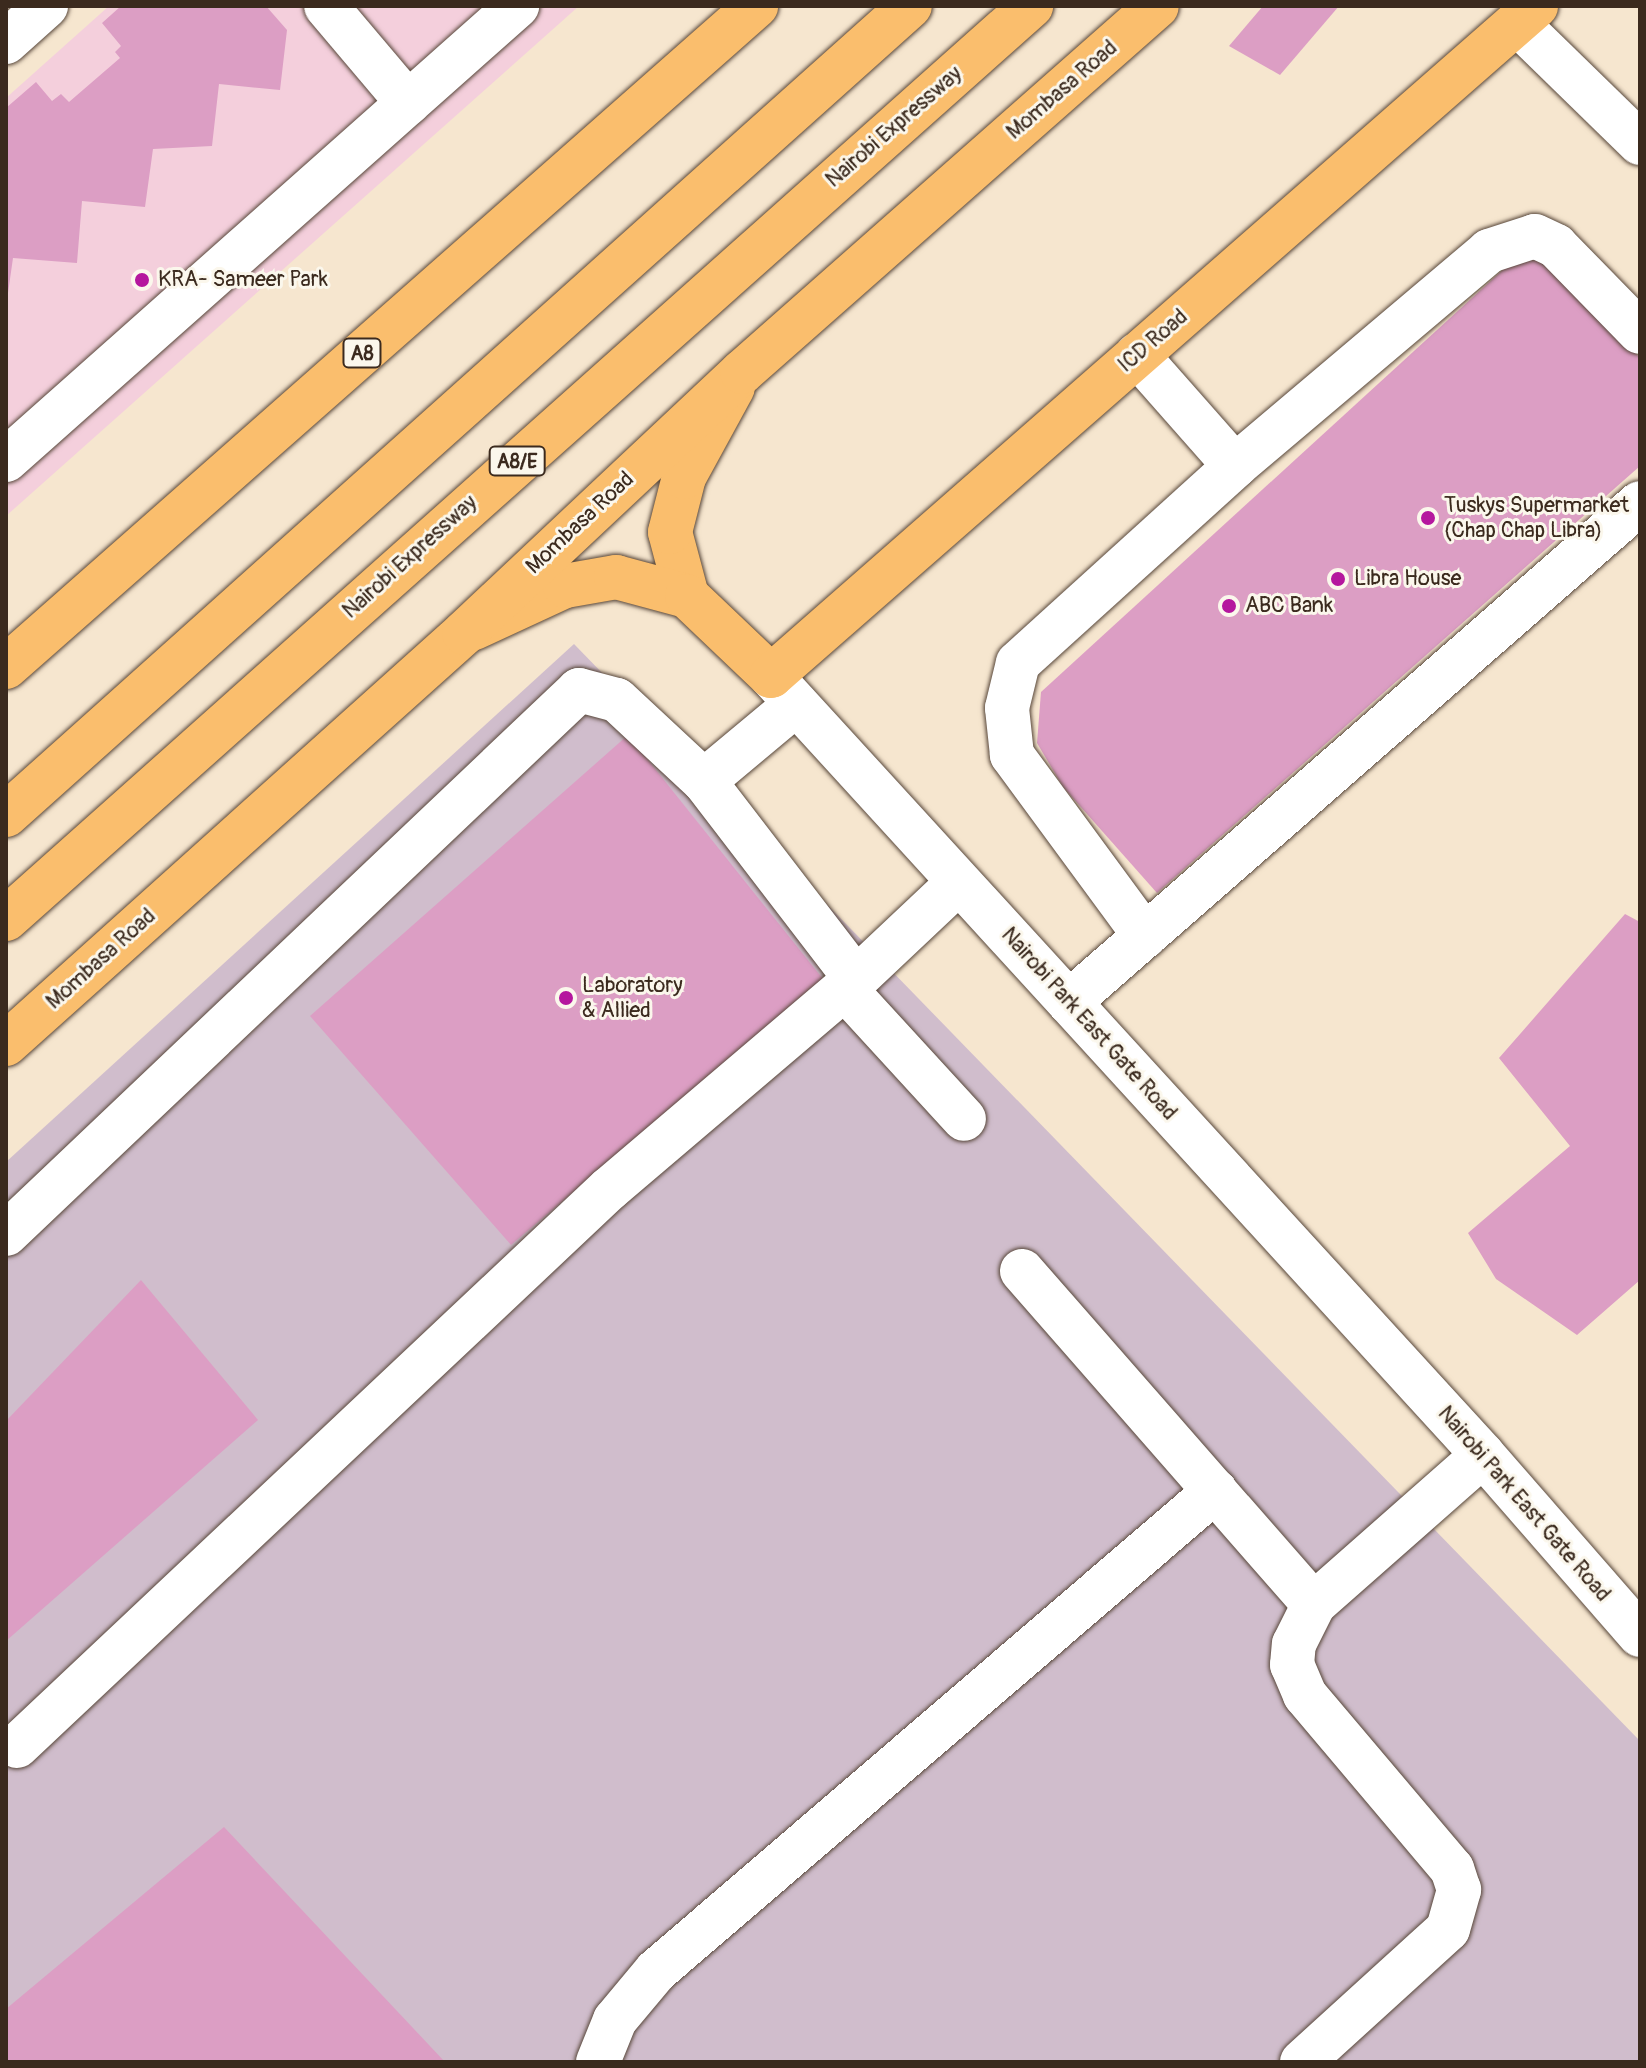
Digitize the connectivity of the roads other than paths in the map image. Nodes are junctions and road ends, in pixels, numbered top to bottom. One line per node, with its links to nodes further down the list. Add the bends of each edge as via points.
1 (46, 6): 9 (street)
2 (326, 6): 10 (street)
3 (517, 6): 10 (street)
4 (756, 6): 20 (main road, A8)
5 (910, 6): 23 (main road)
6 (1031, 6): 25 (main road, Nairobi Expressway / A8/E)
7 (1157, 6): 14 (main road, Mombasa Road)
8 (1526, 14): 11 (street); 13 (main road, ICD Road)
9 (6, 42)
10 (408, 103): 15 (street)
11 (1640, 143)
12 (1640, 332): 16 (street, via 1556,246 1535,236 1509,240 1474,261)
13 (1137, 355): 16 (street); 21 (main road, ICD Road)
14 (742, 372): 18 (main road, via 684,477 673,518 670,532); 19 (main road, Mombasa Road)
15 (6, 460)
16 (1235, 466): 26 (street, via 1018,663 1010,683 1005,732 1012,755)
17 (1640, 503): 26 (street)
18 (687, 596): 19 (main road, Nairobi Park East Gate Road, via 616,577 565,586); 21 (main road, Nairobi Park East Gate Road)
19 (464, 633): 29 (main road, Mombasa Road)
20 (6, 667)
21 (784, 690): 22 (street); 24 (street, Nairobi Park East Gate Road)
22 (704, 781): 27 (street); 31 (street, via 617,700 579,690)
23 (6, 815)
24 (959, 882): 27 (street); 28 (street, Nairobi Park East Gate Road)
25 (6, 919)
26 (1145, 936): 28 (street)
27 (850, 984): 30 (street); 37 (street, via 609,1189)
28 (1069, 1002): 33 (street, Nairobi Park East Gate Road)
29 (6, 1044)
30 (964, 1119)
31 (6, 1234)
32 (1022, 1271): 34 (street)
33 (1483, 1455): 35 (street); 36 (street, Nairobi Park East Gate Road)
34 (1215, 1491): 35 (street); 38 (street, via 656,1971 615,2020)
35 (1314, 1604): 39 (street, via 1294,1644 1292,1665 1305,1695 1452,1869 1459,1890 1448,1929)
36 (1640, 1635)
37 (17, 1746)
38 (598, 2062)
39 (1302, 2062)

